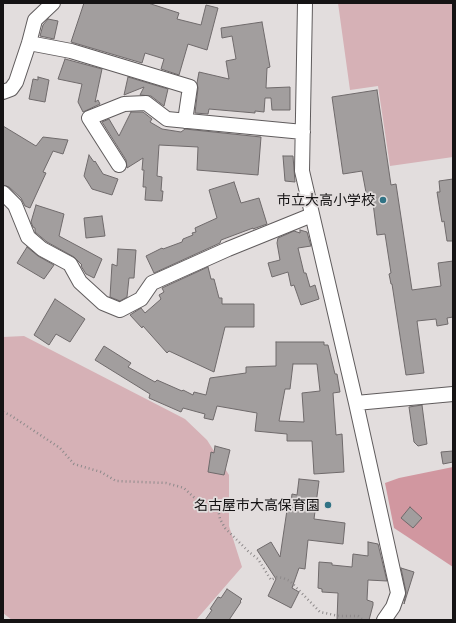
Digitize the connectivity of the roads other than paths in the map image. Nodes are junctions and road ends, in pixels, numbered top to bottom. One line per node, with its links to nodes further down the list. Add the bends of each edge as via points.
1 (53, 3): 3 (street, via 35,20)
2 (305, 3): 6 (street)
3 (29, 44): 4 (street, via 16,82 11,89); 5 (street, via 71,51 190,87)
4 (3, 92)
5 (185, 121): 6 (street); 7 (street, via 167,119 146,103 124,104 89,118)
6 (303, 132): 9 (street, via 302,170)
7 (119, 166)
8 (3, 194): 9 (street, via 14,204 28,237 70,264 80,282 103,303 120,310 141,300 152,283)
9 (312, 215): 11 (street)
10 (453, 394): 11 (street)
11 (356, 403): 12 (street, via 398,593 393,607)
12 (384, 620)

